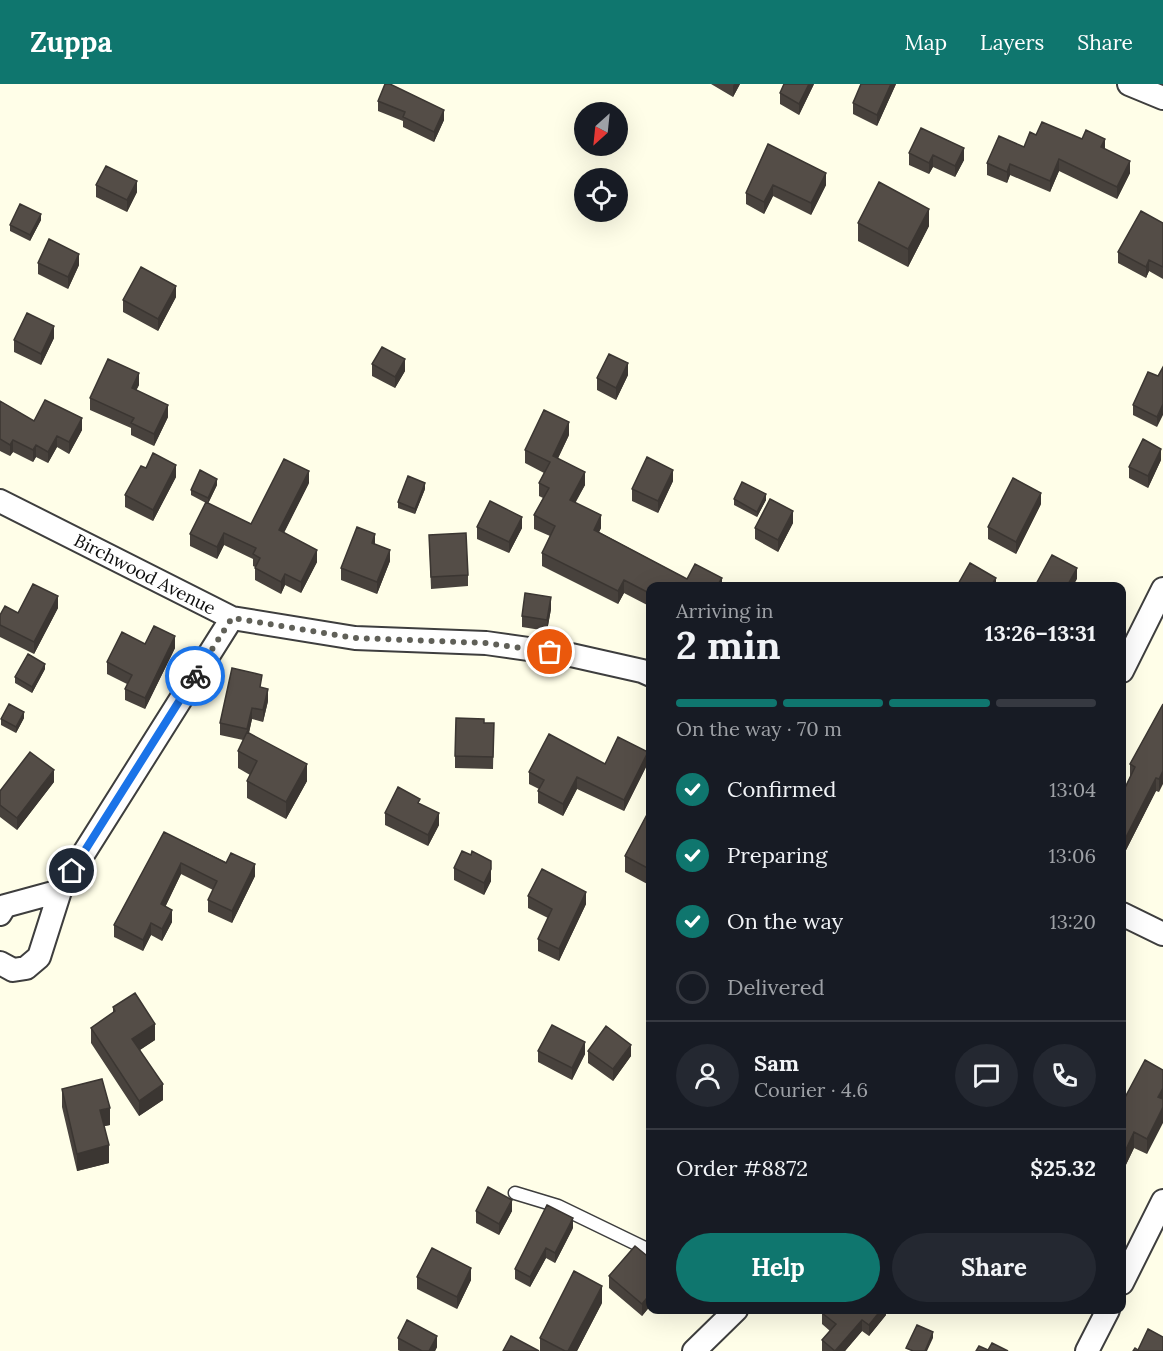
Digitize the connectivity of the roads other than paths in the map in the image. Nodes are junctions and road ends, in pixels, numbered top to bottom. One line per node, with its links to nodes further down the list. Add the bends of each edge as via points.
1 (1129, 84): 2 (street)
2 (1163, 98)
3 (0, 501): 5 (street, Birchwood Avenue)
4 (1163, 589): 6 (street)
5 (232, 618): 7 (street, Birchwood Avenue, via 355,638 486,643 561,653); 8 (street)
6 (1126, 662)
7 (646, 672)
8 (60, 891): 9 (street, via 5,906); 12 (street, via 39,957 26,968 13,970)
9 (0, 914)
10 (1126, 916): 11 (street)
11 (1163, 934)
12 (0, 963)
13 (515, 1193): 15 (lane, via 558,1206)
14 (1163, 1202): 16 (street)
15 (646, 1249)
16 (1126, 1274)
17 (726, 1314): 19 (street)
18 (1106, 1314): 20 (street)
19 (694, 1351)
20 (1087, 1351)

